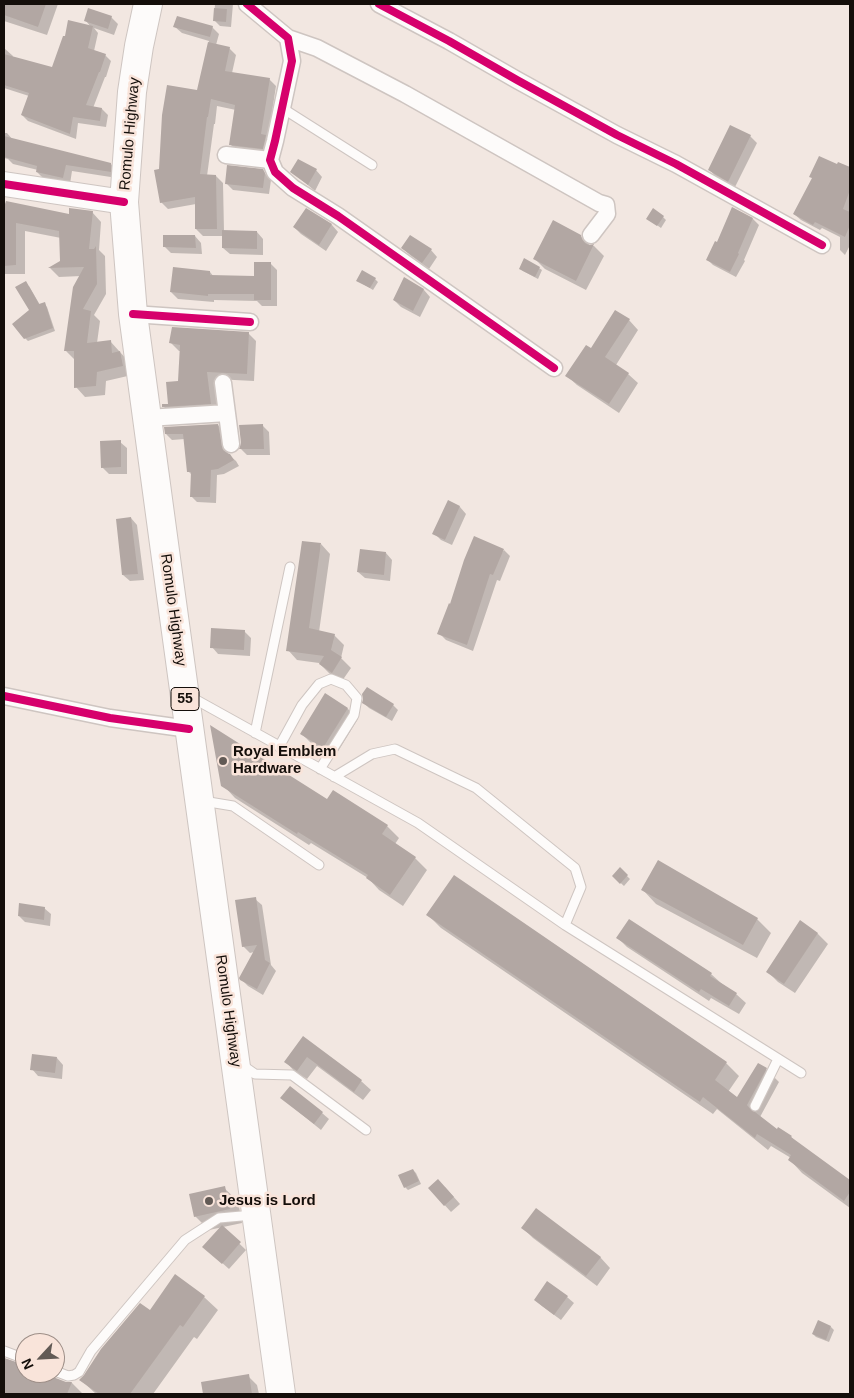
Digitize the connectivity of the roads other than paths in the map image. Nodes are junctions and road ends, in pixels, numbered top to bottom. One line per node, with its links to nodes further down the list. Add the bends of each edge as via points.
1 (148, 4): 10 (highway, Romulo Highway / 55, via 132,92)
2 (247, 4): 4 (street)
3 (379, 4): 12 (street)
4 (288, 38): 5 (street, via 292,61); 11 (street, via 316,48 396,89 606,205 607,214)
5 (282, 108): 7 (street); 8 (lane)
6 (226, 155): 7 (street)
7 (270, 160): 15 (street, via 275,172 293,188)
8 (372, 165)
9 (4, 184): 10 (street)
10 (124, 202): 13 (highway, Romulo Highway / 55)
11 (591, 235)
12 (822, 245)
13 (133, 314): 14 (street); 18 (highway, Romulo Highway / 55)
14 (250, 322)
15 (554, 368)
16 (223, 383): 17 (street)
17 (227, 413): 18 (street); 19 (street)
18 (147, 418): 21 (highway, Romulo Highway / 55)
19 (231, 444)
20 (290, 567): 24 (lane)
21 (184, 694): 23 (highway, Romulo Highway / 55); 24 (lane)
22 (4, 696): 23 (street, via 110,718)
23 (189, 729): 28 (highway, Romulo Highway / 55)
24 (255, 733): 25 (lane)
25 (279, 746): 26 (lane); 26 (lane, via 302,705 319,684 331,678 346,685 357,698 354,716)
26 (320, 769): 27 (lane)
27 (334, 777): 30 (lane, via 418,823); 30 (lane, via 372,754 395,750 476,788 576,868 581,888)
28 (199, 801): 29 (lane, via 234,806); 32 (highway, Romulo Highway / 55)
29 (319, 865)
30 (565, 925): 31 (lane)
31 (778, 1058): 33 (lane); 34 (lane)
32 (235, 1061): 35 (lane, via 256,1074 292,1075); 36 (highway, Romulo Highway / 55)
33 (801, 1073)
34 (755, 1106)
35 (366, 1130)
36 (256, 1214): 37 (lane, via 219,1218 185,1240 91,1351 79,1372); 38 (highway, Romulo Highway / 55)
37 (65, 1375)
38 (281, 1394)

